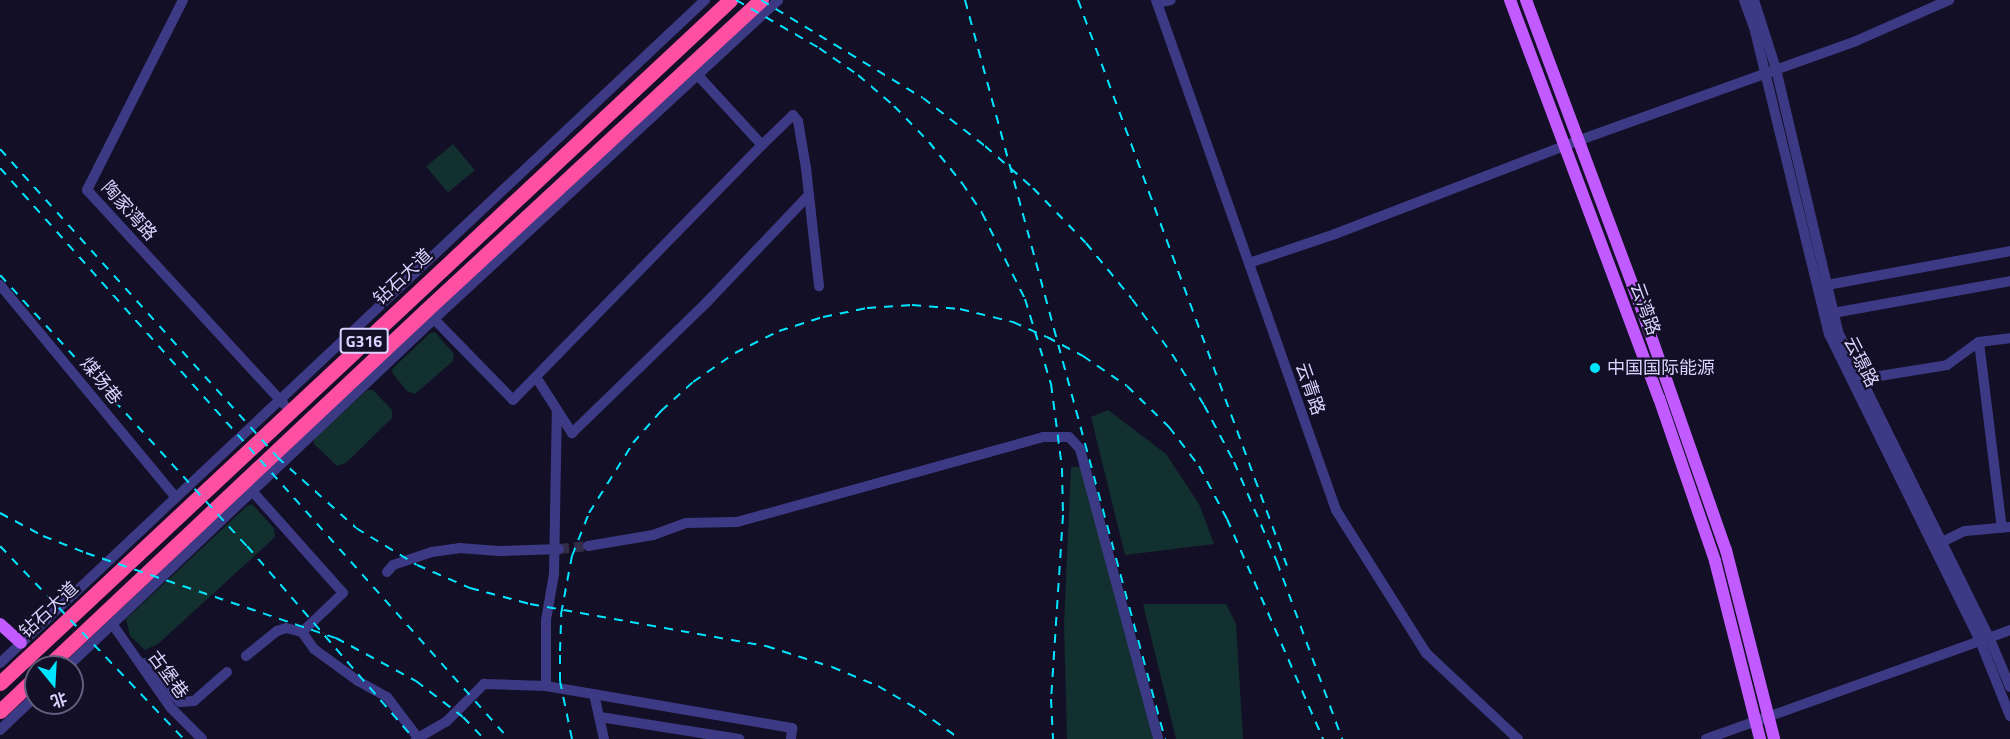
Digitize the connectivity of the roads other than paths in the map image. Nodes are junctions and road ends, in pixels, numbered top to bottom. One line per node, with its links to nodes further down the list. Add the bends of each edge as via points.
1 (183, 0): 33 (street, 陶家湾路, via 87,190)
2 (730, 0): 30 (highway, 钻石大道 / G316)
3 (761, 0): 13 (highway, G316)
4 (778, 0): 13 (street)
5 (1171, 0): 12 (street)
6 (1510, 0): 15 (main road, 云湾路)
7 (1526, 0): 15 (main road, 云湾路)
8 (1744, 0): 14 (street, 云璟路)
9 (1754, 0): 14 (street, 云璟路)
10 (1949, 0): 14 (street, via 1856,41)
11 (698, 2): 30 (street)
12 (1156, 2): 20 (street, 云青路)
13 (693, 70): 16 (street); 18 (highway, G316)
14 (1771, 70): 15 (street); 23 (street, 云璟路); 48 (street, 云璟路, via 1829,334)
15 (1571, 143): 20 (street); 64 (main road, 云湾路, via 1639,302 1726,550); 65 (main road, 云湾路, via 1712,552)
16 (762, 145): 17 (street, via 793,115 798,121); 31 (street)
17 (809, 195): 24 (street); 34 (street, via 707,302 572,433)
18 (513, 238): 26 (street); 27 (highway, G316)
19 (2010, 251): 23 (street)
20 (1249, 263): 73 (street, 云青路, via 1336,510 1426,653)
21 (2010, 281): 25 (street)
22 (0, 285): 36 (street, 煤场巷)
23 (1827, 285): 25 (street, 云璟路)
24 (819, 286)
25 (1833, 313): 32 (street, 云璟路)
26 (434, 319): 27 (street); 31 (street, via 513,400)
27 (412, 332): 35 (street); 50 (highway, G316)
28 (2010, 338): 29 (street)
29 (1979, 342): 32 (street, via 1947,365); 37 (street)
30 (338, 356): 33 (highway, 钻石大道 / G316)
31 (536, 377): 34 (street)
32 (1861, 379): 38 (street, 云璟路)
33 (285, 405): 36 (street); 55 (highway, 钻石大道 / G316)
34 (557, 410): 40 (street)
35 (253, 492): 43 (street); 45 (street, via 344,593)
36 (176, 498): 49 (street)
37 (2006, 528): 38 (street, via 1965,531)
38 (1942, 542): 48 (street, 云璟路)
39 (588, 546): 72 (street, via 653,535 686,524 738,522 1043,437 1070,437 1080,449)
40 (557, 549): 41 (street, via 450,550 393,565); 56 (street, via 546,620)
41 (387, 572)
42 (0, 624): 49 (main road)
43 (113, 625): 47 (street, 古堡巷); 51 (street)
44 (2010, 630): 48 (street)
45 (302, 632): 52 (street, via 286,628 277,631); 68 (street, via 314,649 357,681 387,697)
46 (0, 634): 49 (main road)
47 (122, 638): 54 (street, via 180,702 194,701); 67 (street, 古堡巷, via 171,708)
48 (1984, 639): 57 (street, 云璟路); 62 (street, 云璟路); 64 (street)
49 (18, 646): 53 (street)
50 (60, 655)
51 (81, 655)
52 (246, 656)
53 (0, 663)
54 (227, 672)
55 (0, 683)
56 (546, 686): 59 (street); 68 (street, via 484,684 446,722)
57 (2010, 687)
58 (24, 688): 61 (highway)
59 (594, 694): 63 (street); 71 (street, via 792,728)
60 (24, 707): 66 (street)
61 (0, 711)
62 (2010, 716)
63 (600, 717): 69 (street); 70 (street)
64 (1768, 717): 65 (street); 76 (main road, 云湾路)
65 (1755, 721): 74 (street); 75 (main road, 云湾路)
66 (0, 730)
67 (202, 739)
68 (418, 739)
69 (604, 739)
70 (738, 739)
71 (791, 739)
72 (1158, 739)
73 (1518, 739)
74 (1706, 739)
75 (1760, 739)
76 (1774, 739)

